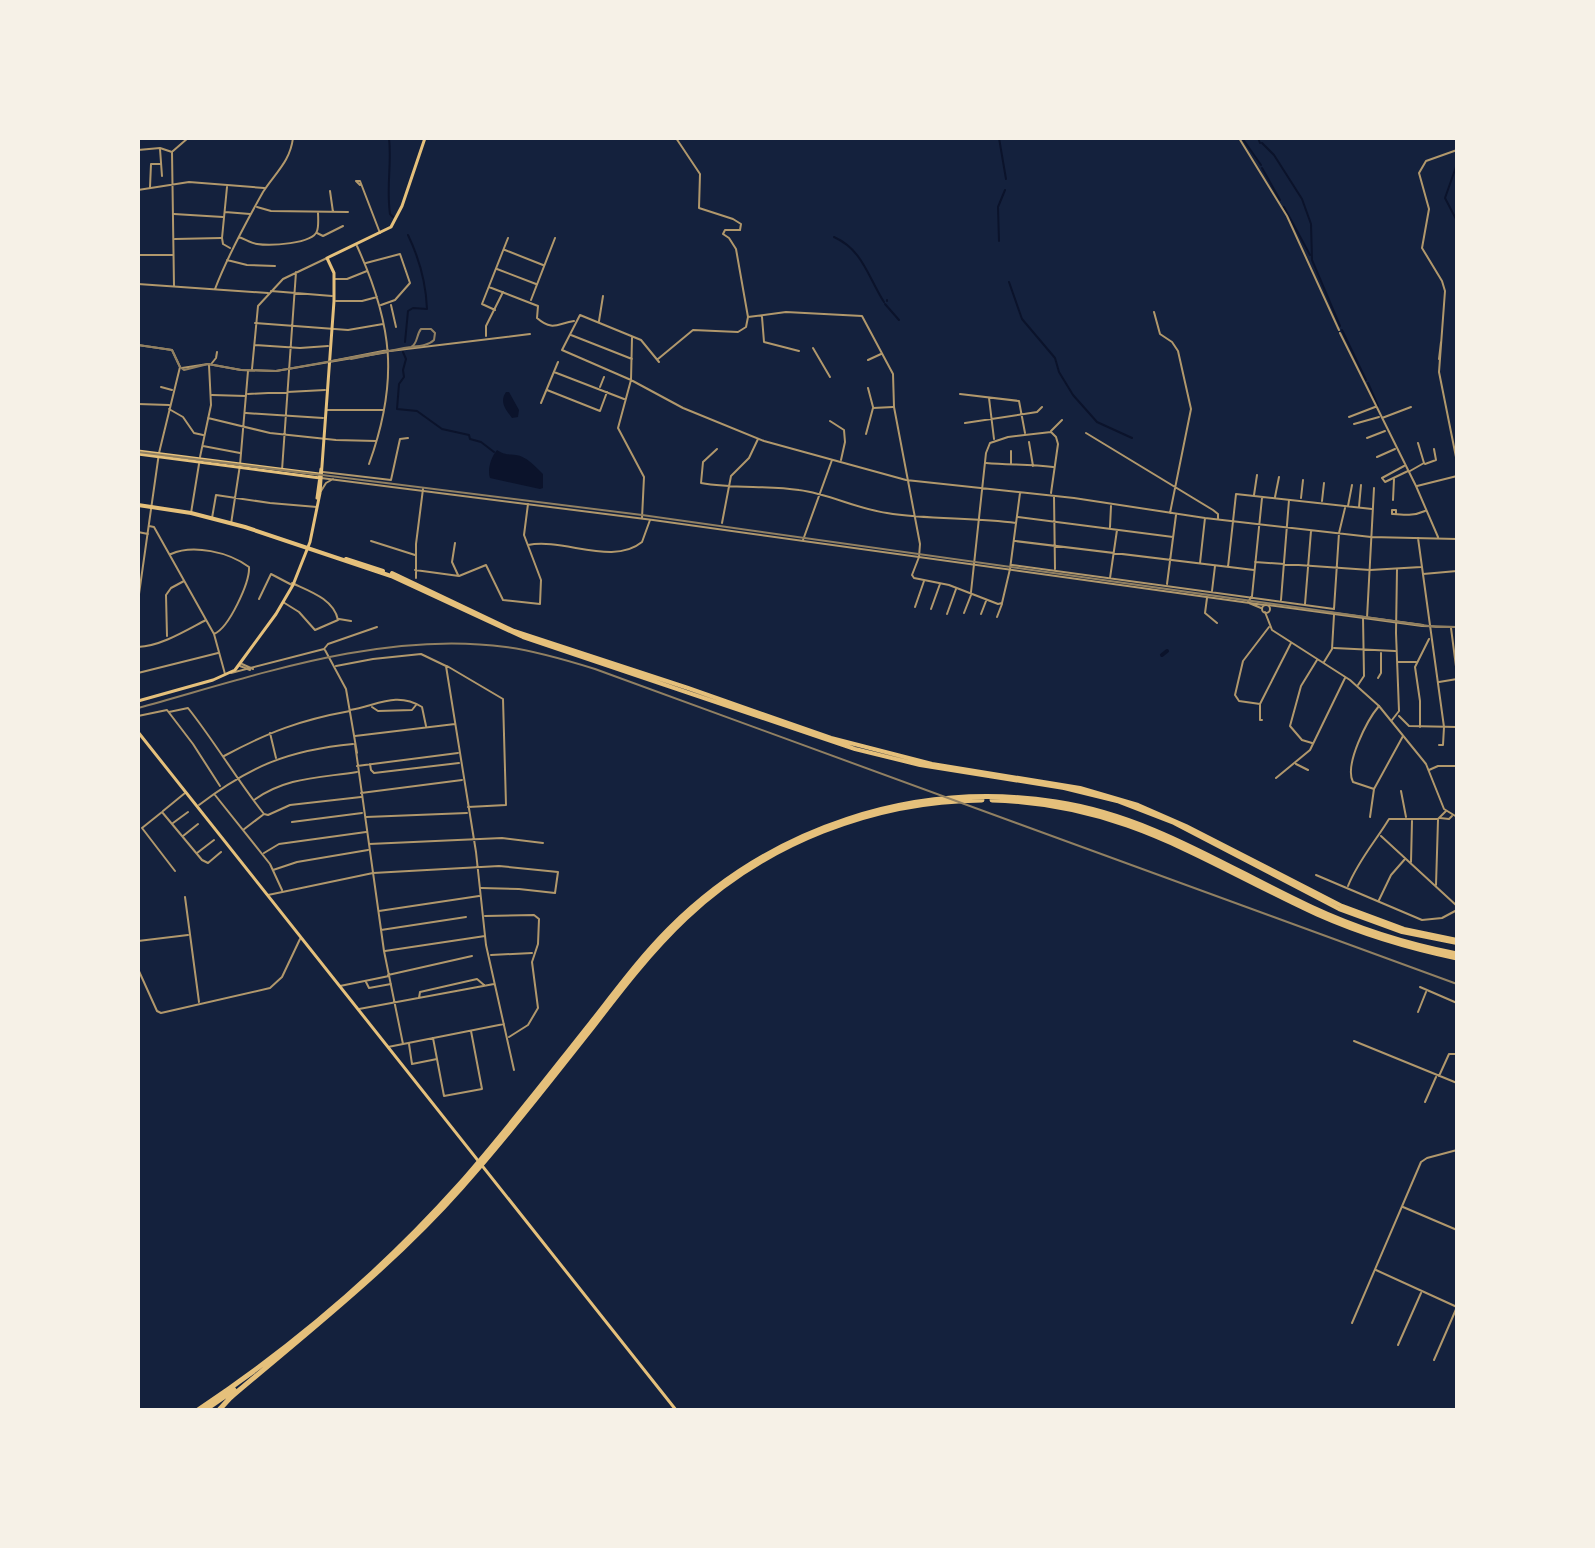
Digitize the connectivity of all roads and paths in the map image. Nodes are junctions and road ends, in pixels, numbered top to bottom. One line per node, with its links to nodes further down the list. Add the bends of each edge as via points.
1 (188, 138): 9 (street)
2 (293, 138): 16 (street, via 288,159)
3 (425, 138): 28 (main road, via 397,218)
4 (676, 138): 65 (street, via 700,174 701,209 741,226 723,234 736,249)
5 (1239, 138): 113 (street, via 1287,216)
6 (160, 148): 7 (street); 9 (street); 10 (street)
7 (138, 150)
8 (1457, 150): 145 (street, via 1426,161 1419,171 1429,207 1422,248 1444,289 1438,361)
9 (172, 152): 12 (street)
10 (161, 164): 11 (street); 15 (street, via 151,164)
11 (162, 176)
12 (174, 185): 13 (street); 15 (street); 23 (street)
13 (227, 185): 16 (street); 24 (street)
14 (360, 185): 28 (street)
15 (150, 188): 17 (street)
16 (266, 188): 19 (street)
17 (138, 190)
18 (330, 191): 21 (street)
19 (256, 206): 20 (street); 25 (street)
20 (318, 212): 21 (street); 27 (street)
21 (333, 212): 22 (street)
22 (348, 212)
23 (174, 214): 24 (street); 33 (street)
24 (224, 214): 25 (street); 30 (street)
25 (251, 214): 29 (street)
26 (343, 226): 27 (street, via 323,236)
27 (317, 233): 29 (street, via 282,245)
28 (380, 234): 34 (main road)
29 (238, 237): 35 (street)
30 (222, 238): 33 (street); 35 (street)
31 (508, 238): 36 (street)
32 (555, 238): 43 (street)
33 (174, 239): 38 (street)
34 (357, 244): 39 (main road); 41 (street)
35 (231, 249): 40 (street)
36 (503, 250): 43 (street); 44 (street)
37 (138, 255): 38 (street)
38 (174, 255): 50 (street)
39 (327, 258): 46 (street); 47 (main road)
40 (226, 260): 42 (street); 52 (street)
41 (365, 263): 45 (street); 59 (street, via 400,254 410,283)
42 (275, 266)
43 (545, 266): 49 (street)
44 (496, 268): 49 (street); 51 (street)
45 (368, 271): 47 (street); 57 (street)
46 (296, 272): 53 (street); 55 (street)
47 (335, 279): 58 (main road)
48 (138, 284): 50 (street)
49 (537, 284): 60 (street)
50 (174, 286): 52 (street)
51 (489, 287): 54 (street); 62 (street, via 482,305)
52 (215, 289): 53 (street)
53 (270, 292): 55 (street); 68 (street, via 256,310)
54 (503, 292): 60 (street); 62 (street)
55 (295, 294): 58 (street); 70 (street)
56 (603, 296): 67 (street)
57 (378, 297): 58 (street); 61 (street)
58 (334, 299): 72 (main road)
59 (391, 303): 61 (street); 71 (street)
60 (530, 303): 66 (street, via 538,306 542,322 556,327)
61 (381, 305): 69 (street)
62 (495, 310): 76 (street)
63 (1154, 312): 186 (street, via 1160,334 1178,351 1191,409)
64 (762, 315): 65 (street); 83 (street, via 764,342); 85 (street, via 860,314)
65 (748, 317): 75 (street, via 743,331 693,330 658,361)
66 (575, 322): 67 (street, via 580,315); 74 (street)
67 (599, 322): 75 (street)
68 (255, 323): 70 (street); 78 (street)
69 (384, 324): 72 (street); 82 (street)
70 (293, 326): 72 (street); 80 (street)
71 (396, 327)
72 (332, 329): 79 (main road)
73 (530, 334): 76 (street)
74 (570, 335): 86 (street); 97 (street, via 562,350)
75 (632, 337): 86 (street)
76 (486, 338): 82 (street)
77 (138, 345): 91 (street, via 172,350)
78 (254, 345): 80 (street); 93 (street)
79 (330, 346): 80 (street); 89 (main road)
80 (291, 347): 92 (street)
81 (813, 348): 96 (street)
82 (389, 351): 89 (street); 120 (street)
83 (799, 351)
84 (217, 352): 90 (street)
85 (882, 354): 87 (street); 115 (street, via 893,374)
86 (632, 359): 97 (street)
87 (868, 360)
88 (558, 362): 94 (street)
89 (329, 363): 92 (street); 102 (main road)
90 (210, 364): 91 (street); 93 (street); 107 (street)
91 (180, 367): 101 (street)
92 (290, 369): 93 (street); 104 (street)
93 (250, 370): 108 (street)
94 (554, 372): 100 (street); 103 (street)
95 (604, 377): 100 (street)
96 (830, 377)
97 (631, 380): 110 (street); 143 (street, via 678,406)
98 (161, 387): 101 (street)
99 (868, 388): 118 (street)
100 (599, 389): 105 (street)
101 (173, 390): 114 (street)
102 (327, 390): 104 (street); 119 (main road)
103 (547, 390): 105 (street, via 600,411); 111 (street)
104 (288, 392): 108 (street); 123 (street)
105 (607, 392): 110 (street)
106 (960, 394): 109 (street)
107 (211, 395): 108 (street); 125 (street)
108 (246, 395): 121 (street)
109 (989, 398): 122 (street, via 1019,401); 128 (street)
110 (625, 399): 220 (street, via 618,428 644,477)
111 (541, 403)
112 (138, 404): 114 (street)
113 (1376, 406): 124 (street); 127 (street)
114 (169, 407): 140 (street, via 194,433); 158 (street)
115 (894, 407): 118 (street); 180 (street)
116 (1042, 407): 122 (street)
117 (1411, 407): 127 (street)
118 (873, 408): 137 (street)
119 (326, 410): 120 (street); 126 (main road)
120 (384, 410): 148 (street)
121 (245, 413): 123 (street); 133 (street)
122 (1022, 414): 128 (street); 139 (street)
123 (287, 415): 126 (street); 138 (street)
124 (1349, 417)
125 (208, 418): 133 (street); 140 (street)
126 (325, 418): 146 (main road)
127 (1381, 418): 132 (street); 134 (street)
128 (992, 419): 131 (street); 147 (street)
129 (1062, 420): 135 (street)
130 (830, 421): 162 (street, via 844,430)
131 (965, 423)
132 (1354, 424)
133 (243, 427): 138 (street); 157 (street)
134 (1386, 430): 144 (street); 152 (street)
135 (1051, 432): 139 (street); 171 (street, via 1056,437)
136 (1086, 433): 186 (street)
137 (866, 434)
138 (285, 435): 146 (street); 172 (street)
139 (1025, 435): 147 (street)
140 (205, 436): 151 (street)
141 (1457, 437): 145 (street)
142 (408, 438): 174 (street, via 400,439 391,480)
143 (758, 438): 160 (street); 187 (street)
144 (1367, 438)
145 (1452, 438): 163 (street)
146 (324, 439): 148 (street); 174 (main road)
147 (995, 440): 164 (street, via 988,446)
148 (377, 441): 166 (street)
149 (1029, 442): 170 (street)
150 (1418, 443): 165 (street)
151 (202, 446): 157 (street); 161 (street)
152 (1396, 448): 159 (street); 169 (street)
153 (717, 449): 187 (street, via 703,462 701,483)
154 (1434, 449): 165 (street, via 1436,460)
155 (1011, 451): 167 (street)
156 (138, 453): 158 (main road)
157 (241, 453): 168 (street)
158 (158, 455): 161 (main road); 211 (street)
159 (1377, 457)
160 (832, 460): 162 (street); 195 (street)
161 (199, 461): 168 (main road); 214 (street)
162 (840, 461): 180 (street)
163 (1457, 462)
164 (985, 463): 167 (street); 188 (street)
165 (1424, 463): 173 (street)
166 (369, 464)
167 (1010, 464): 170 (street)
168 (240, 466): 172 (main road); 199 (street)
169 (1405, 466): 173 (street); 178 (street, via 1382,478)
170 (1033, 467): 171 (street)
171 (1054, 468): 196 (street)
172 (282, 472): 174 (main road)
173 (1408, 472): 178 (street); 185 (street)
174 (320, 475): 179 (street); 193 (main road); 209 (main road)
175 (1257, 475): 197 (street)
176 (1457, 476): 185 (street)
177 (1279, 477): 200 (street)
178 (1394, 478): 202 (street)
179 (334, 479): 190 (street); 193 (street)
180 (906, 480): 188 (street); 218 (street)
181 (1303, 480): 203 (street)
182 (1324, 483): 205 (street)
183 (1352, 485): 208 (street)
184 (1361, 485): 192 (street)
185 (1416, 486): 213 (street)
186 (1176, 487): 215 (street); 225 (street, via 1213,510)
187 (727, 488): 195 (street); 228 (street)
188 (982, 488): 191 (street); 221 (street)
189 (1374, 488): 194 (street)
190 (423, 489): 204 (street); 254 (street)
191 (1020, 492): 196 (street); 219 (street)
192 (1361, 492): 194 (street); 210 (street)
193 (320, 493): 209 (main road)
194 (1374, 493): 212 (street)
195 (821, 494): 218 (street, via 870,510); 247 (street)
196 (1052, 496): 206 (street); 226 (street)
197 (1253, 496): 198 (street); 227 (street, via 1236,494)
198 (1262, 497): 200 (street); 231 (street)
199 (235, 498): 209 (street); 223 (street, via 216,495); 230 (street)
200 (1275, 498): 201 (street)
201 (1289, 500): 203 (street); 233 (street)
202 (1393, 500)
203 (1301, 501): 205 (street)
204 (528, 503): 220 (street); 249 (street)
205 (1321, 503): 208 (street)
206 (1112, 504): 215 (street); 234 (street)
207 (138, 505): 211 (main road)
208 (1346, 506): 210 (street); 238 (street)
209 (317, 507): 251 (main road)
210 (1359, 507): 212 (street)
211 (152, 508): 214 (main road); 232 (street)
212 (1372, 509): 241 (street)
213 (1427, 511): 217 (street); 243 (street)
214 (191, 513): 223 (main road)
215 (1170, 513): 216 (street)
216 (1176, 514): 222 (street); 240 (street)
217 (1396, 514)
218 (915, 515): 221 (street); 255 (street)
219 (1016, 517): 226 (street); 229 (street)
220 (640, 518): 224 (street)
221 (980, 518): 229 (street); 260 (street)
222 (1205, 518): 225 (street); 258 (street)
223 (212, 519): 230 (main road)
224 (651, 519): 247 (street); 249 (street, via 642,542 625,552)
225 (1217, 519): 227 (street)
226 (1054, 521): 234 (street); 250 (street)
227 (1233, 521): 231 (street); 263 (street)
228 (722, 523)
229 (1016, 523): 245 (street)
230 (231, 524): 251 (main road)
231 (1260, 524): 233 (street); 257 (street)
232 (149, 526): 239 (street); 253 (street)
233 (1287, 527): 236 (street); 259 (street)
234 (1110, 529): 235 (street)
235 (1117, 530): 240 (street); 252 (street)
236 (1311, 530): 238 (street); 264 (street)
237 (138, 532): 239 (street)
238 (1339, 533): 241 (street); 267 (street)
239 (148, 534): 273 (street)
240 (1173, 537): 256 (street)
241 (1371, 537): 242 (street); 270 (street)
242 (1418, 538): 243 (street); 265 (street)
243 (1438, 538): 244 (street)
244 (1457, 539)
245 (1014, 540): 250 (street); 262 (street)
246 (371, 541): 254 (street)
247 (803, 541): 255 (street)
248 (446, 543): 275 (street, via 454,544 452,562)
249 (527, 545): 275 (street, via 541,580 540,604 503,600 486,565)
250 (1056, 546): 252 (street); 271 (street)
251 (306, 548): 281 (main road); 442 (main road, via 405,581 523,637 824,739 920,765 1064,788 1136,807 1339,909 1402,932)
252 (1114, 553): 256 (street); 277 (street)
253 (170, 555): 279 (street); 316 (street, via 197,549 249,567 238,601)
254 (416, 555): 268 (street)
255 (919, 557): 260 (street); 278 (street, via 912,576)
256 (1170, 561): 258 (street); 283 (street)
257 (1255, 562): 259 (street); 269 (street)
258 (1200, 564): 261 (street)
259 (1284, 564): 264 (street); 292 (street)
260 (976, 565): 262 (street); 286 (street)
261 (1215, 566): 263 (street); 285 (street)
262 (1010, 567): 271 (street); 282 (street); 294 (street)
263 (1228, 567): 269 (street)
264 (1308, 567): 267 (street); 297 (street)
265 (1422, 567): 266 (street); 274 (street)
266 (1397, 568): 270 (street); 309 (street)
267 (1336, 569): 270 (street); 300 (street)
268 (415, 570): 275 (street); 276 (street)
269 (1254, 570): 288 (street)
270 (1370, 570): 305 (street)
271 (1055, 571): 277 (street)
272 (1457, 571): 274 (street)
273 (140, 574): 291 (street)
274 (1423, 574): 311 (street)
275 (458, 576)
276 (416, 578)
277 (1110, 578): 282 (street); 283 (street)
278 (924, 580): 280 (street); 296 (street)
279 (184, 581): 307 (street); 317 (street, via 166,595)
280 (941, 583): 284 (street); 298 (street)
281 (292, 584): 289 (street, via 271,574); 293 (main road); 306 (street, via 324,600)
282 (1109, 584): 287 (street)
283 (1167, 586): 285 (street)
284 (956, 588): 286 (street); 302 (street)
285 (1212, 592): 288 (street)
286 (972, 594): 290 (street); 301 (street)
287 (1207, 597): 295 (street); 310 (street, via 1205,613)
288 (1251, 597): 292 (street); 295 (street)
289 (259, 599)
290 (987, 600): 294 (street); 303 (street)
291 (138, 601)
292 (1280, 601): 297 (street)
293 (283, 602): 306 (street, via 313,629); 331 (main road)
294 (1002, 603): 304 (street)
295 (1248, 603): 299 (street)
296 (915, 607)
297 (1304, 607): 299 (street); 300 (street); 300 (street)
298 (931, 609)
299 (1266, 609): 313 (street)
300 (1334, 612): 305 (street); 321 (street)
301 (964, 613)
302 (947, 614)
303 (981, 614)
304 (997, 617)
305 (1365, 617): 309 (street); 323 (street)
306 (338, 618): 308 (street)
307 (206, 620): 316 (street); 317 (street)
308 (351, 621)
309 (1397, 622): 311 (street); 325 (street)
310 (1217, 623)
311 (1430, 626): 315 (street); 318 (street)
312 (377, 627): 322 (street)
313 (1269, 627): 319 (street); 344 (street, via 1243,661 1235,695 1239,701)
314 (1457, 627): 315 (street)
315 (1451, 628): 338 (street)
316 (214, 634): 326 (street)
317 (167, 637): 320 (street, via 160,644)
318 (1430, 638): 329 (street); 340 (street)
319 (1291, 642): 327 (street); 344 (street)
320 (138, 647)
321 (1332, 648): 323 (street); 330 (street)
322 (324, 649): 332 (street); 334 (street)
323 (1363, 650): 324 (street); 341 (street, via 1364,676)
324 (1381, 651): 325 (street); 339 (street)
325 (1397, 651): 328 (street)
326 (219, 653): 335 (street); 336 (street)
327 (1317, 659): 330 (street); 362 (street, via 1301,686 1290,726)
328 (1397, 662): 329 (street); 349 (street)
329 (1417, 662): 354 (street)
330 (1324, 663): 337 (street)
331 (240, 665): 334 (street); 336 (main road)
332 (336, 666): 333 (street, via 421,654); 347 (street)
333 (446, 666): 353 (street); 390 (street, via 503,699 506,805)
334 (253, 669): 336 (street)
335 (138, 673)
336 (227, 674): 342 (main road)
337 (1346, 677): 341 (street); 362 (street)
338 (1457, 677): 340 (street)
339 (1378, 678)
340 (1438, 682): 355 (street)
341 (1358, 686): 345 (street)
342 (138, 700)
343 (416, 704): 346 (street, via 390,699); 346 (street, via 412,710); 357 (street)
344 (1260, 704): 351 (street)
345 (1379, 706): 352 (street); 382 (street, via 1350,773 1353,782)
346 (372, 707): 347 (street)
347 (350, 711): 358 (street); 361 (street)
348 (169, 712): 350 (street); 366 (street, via 188,708); 381 (street)
349 (1398, 715): 352 (street); 354 (street, via 1407,726)
350 (138, 716)
351 (1262, 720)
352 (1391, 720): 360 (street)
353 (455, 724): 357 (street); 365 (street)
354 (1420, 727): 355 (street)
355 (1444, 727): 356 (street); 364 (street)
356 (1457, 727)
357 (427, 728): 361 (street)
358 (269, 732): 366 (street); 367 (street)
359 (138, 734): 384 (main road)
360 (1404, 736): 376 (street); 382 (street)
361 (354, 737): 363 (street)
362 (1313, 743): 370 (street)
363 (355, 744): 367 (street); 372 (street)
364 (1439, 745)
365 (459, 753): 368 (street); 369 (street)
366 (224, 757): 378 (street)
367 (276, 758): 378 (street)
368 (396, 760): 371 (street); 374 (street)
369 (460, 763): 374 (street); 380 (street)
370 (1295, 763): 375 (street); 379 (street)
371 (370, 764): 372 (street); 374 (street, via 373,772)
372 (357, 766): 377 (street)
373 (1457, 766): 376 (street)
374 (398, 770)
375 (1308, 770)
376 (1429, 770): 391 (street)
377 (358, 772): 386 (street); 387 (street, via 300,778)
378 (236, 778): 381 (street); 387 (street)
379 (1276, 778)
380 (463, 780): 386 (street); 390 (street)
381 (222, 788): 385 (street)
382 (1374, 789): 398 (street)
383 (1401, 791): 399 (street)
384 (185, 792): 389 (main road); 392 (street)
385 (214, 794): 389 (street); 405 (street)
386 (362, 795): 395 (street); 396 (street)
387 (254, 800): 395 (street)
388 (947, 800): 413 (highway, via 1022,802 1084,811); 413 (highway, via 1020,798 1082,807 1138,823); 488 (highway, via 875,814 821,832 757,864 709,898 649,956 431,1221 345,1303); 489 (highway, via 874,811 812,832 757,860 701,900 643,957 499,1139 415,1232 306,1332)
389 (197, 807): 429 (main road)
390 (467, 807): 394 (street)
391 (1446, 811): 397 (street); 400 (street)
392 (162, 812): 403 (street); 422 (street, via 142,828)
393 (188, 812): 403 (street)
394 (468, 813): 396 (street); 409 (street)
395 (264, 814): 405 (street)
396 (364, 815): 402 (street); 406 (street)
397 (1455, 816): 400 (street)
398 (1370, 817)
399 (1406, 818): 401 (street); 407 (street, via 1388,820)
400 (1439, 818): 401 (street); 425 (street)
401 (1412, 819): 419 (street)
402 (292, 822)
403 (172, 824): 408 (street)
404 (198, 824): 408 (street)
405 (243, 830): 417 (street)
406 (367, 831): 412 (street); 417 (street, via 279,844)
407 (1380, 835): 418 (street); 426 (street)
408 (182, 836): 416 (street)
409 (474, 839): 411 (street); 412 (street); 420 (street)
410 (214, 840): 416 (street)
411 (543, 843)
412 (369, 844): 414 (street)
413 (1194, 849): 447 (highway, via 1349,927 1404,946)
414 (369, 850): 421 (street); 423 (street)
415 (221, 852): 416 (street, via 208,863)
416 (196, 854)
417 (262, 854): 421 (street)
418 (1406, 859): 419 (street); 432 (street, via 1391,875)
419 (1410, 863): 425 (street)
420 (478, 867): 423 (street); 427 (street); 427 (street, via 558,872 555,893)
421 (273, 870): 428 (street)
422 (175, 871)
423 (373, 873): 428 (street); 434 (street)
424 (1316, 875): 426 (street)
425 (1435, 886): 433 (street)
426 (1347, 887): 432 (street)
427 (480, 888): 430 (street)
428 (282, 890): 429 (street)
429 (267, 895): 440 (main road)
430 (480, 896): 434 (street); 435 (street)
431 (185, 897): 438 (street)
432 (1379, 902): 433 (street, via 1426,921)
433 (1457, 908)
434 (378, 911): 437 (street)
435 (483, 916): 439 (street); 444 (street, via 534,915 539,919)
436 (466, 917): 437 (street)
437 (381, 930): 443 (street)
438 (189, 935): 441 (street); 460 (street)
439 (485, 936): 443 (street); 445 (street)
440 (301, 938): 455 (main road); 460 (street, via 275,985)
441 (138, 941)
442 (1457, 942)
443 (384, 951): 449 (street)
444 (533, 954): 445 (street); 467 (street, via 537,1013)
445 (490, 955): 451 (street)
446 (472, 956): 449 (street)
447 (1457, 956)
448 (138, 969): 460 (street, via 158,1013)
449 (388, 975): 450 (street); 452 (street)
450 (366, 981): 452 (street, via 368,988); 455 (street)
451 (496, 983): 454 (street); 465 (street)
452 (391, 984): 461 (street)
453 (448, 985): 454 (street, via 477,979); 457 (street); 459 (street, via 420,992)
454 (484, 986): 457 (street)
455 (340, 987): 463 (main road)
456 (1420, 987): 458 (street)
457 (454, 991): 459 (street)
458 (1427, 991): 462 (street); 464 (street)
459 (419, 998): 461 (street)
460 (199, 1003)
461 (395, 1003): 463 (street); 471 (street)
462 (1457, 1003)
463 (358, 1010): 472 (main road)
464 (1418, 1012)
465 (505, 1024): 466 (street); 467 (street)
466 (471, 1031): 468 (street); 474 (street, via 482,1089 444,1096)
467 (508, 1037): 475 (street)
468 (433, 1038): 470 (street); 474 (street)
469 (1354, 1041): 476 (street)
470 (408, 1043): 471 (street); 474 (street, via 412,1064)
471 (403, 1044): 472 (street)
472 (388, 1047): 492 (main road)
473 (1457, 1054): 476 (street, via 1449,1054)
474 (437, 1059)
475 (514, 1070)
476 (1438, 1077): 477 (street); 478 (street)
477 (1457, 1083)
478 (1425, 1102)
479 (1457, 1150): 480 (street, via 1423,1160)
480 (1402, 1207): 481 (street); 482 (street)
481 (1457, 1230)
482 (1375, 1270): 483 (street); 485 (street)
483 (1422, 1292): 484 (street); 486 (street)
484 (1457, 1307): 487 (street)
485 (1352, 1323)
486 (1398, 1345)
487 (1434, 1360)
488 (258, 1374): 490 (highway); 491 (highway)
489 (198, 1410)
490 (205, 1410)
491 (219, 1410)
492 (676, 1410)

